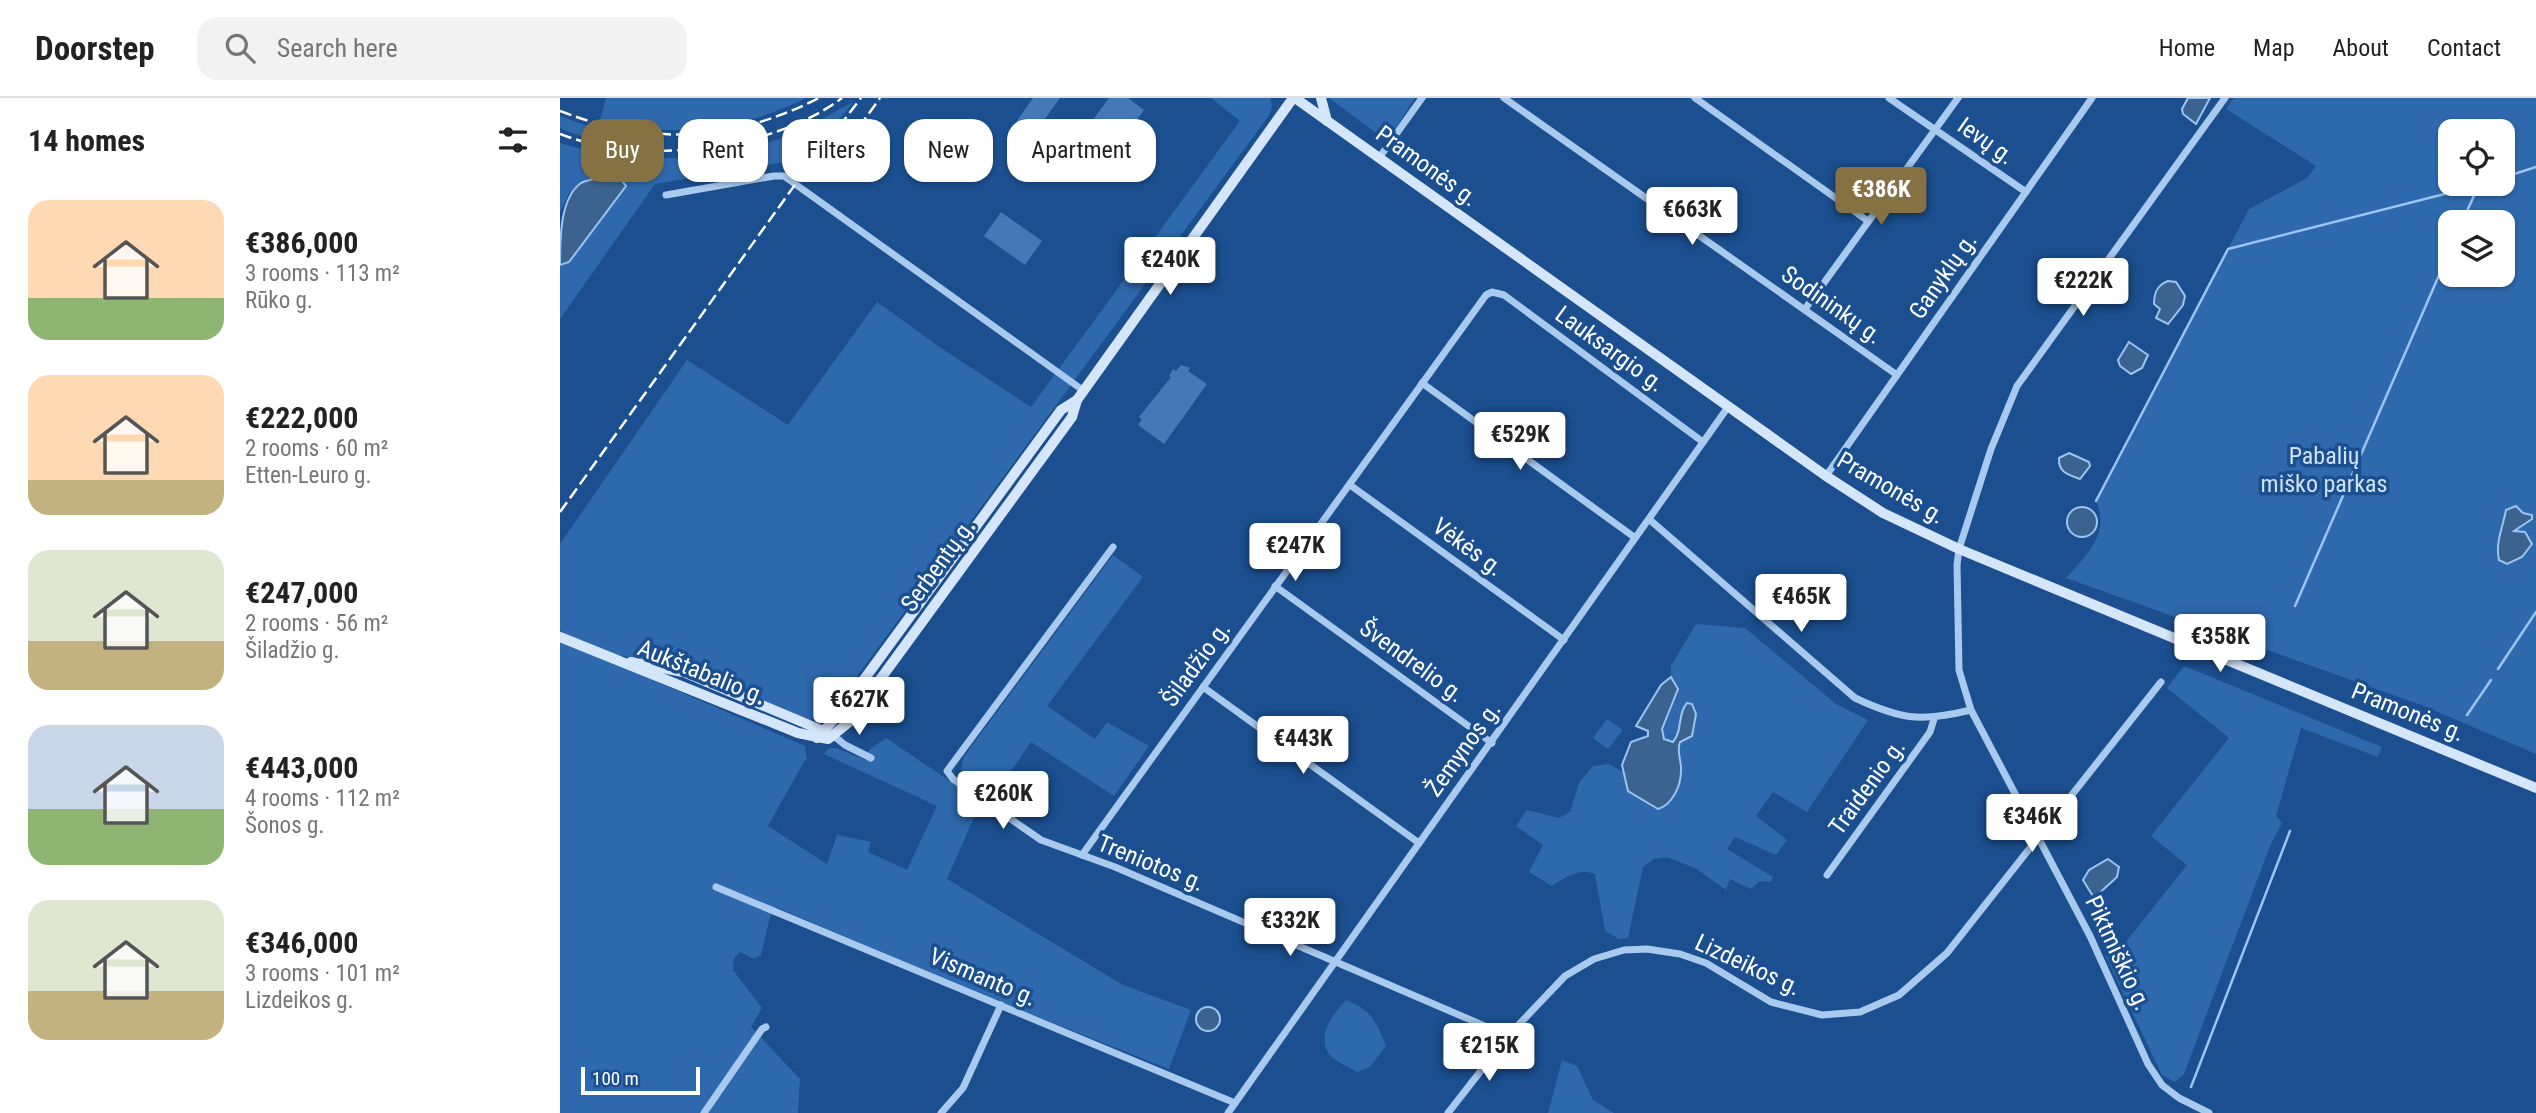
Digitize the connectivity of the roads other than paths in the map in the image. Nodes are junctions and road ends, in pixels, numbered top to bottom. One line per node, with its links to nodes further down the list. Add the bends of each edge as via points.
1 (1294, 98): 10 (main road, Pramonės g.); 20 (main road, Serbentų g.)
2 (1321, 98): 10 (main road)
3 (1422, 98): 12 (street)
4 (1504, 98): 17 (street, Sodininkų g.)
5 (1695, 98): 15 (street)
6 (1889, 98): 11 (street, Ievų g.)
7 (1958, 98): 11 (street)
8 (2092, 98): 13 (street, Ganyklų g.)
9 (2225, 98): 28 (street, Piktmiškio g., via 2017,386)
10 (1327, 121): 12 (main road, Pramonės g.)
11 (1936, 128): 13 (street, Ievų g.); 15 (street)
12 (1379, 158): 21 (main road, Pramonės g.)
13 (2025, 192): 18 (street, Ganyklų g.)
14 (666, 195): 20 (street, via 784,176)
15 (1868, 221): 17 (street)
16 (1492, 292): 19 (street, Šiladžio g.); 22 (street, Lauksargio g., via 1504,295)
17 (1805, 309): 18 (street, Sodininkų g.)
18 (1897, 375): 23 (street, Ganyklų g.)
19 (1422, 383): 24 (street, Šiladžio g.); 26 (street)
20 (1081, 395): 36 (main road, Serbentų g., via 1061,410); 37 (main road, Serbentų g., via 1072,417 849,722)
21 (1728, 407): 22 (street, Žemynos g.); 23 (main road, Pramonės g.)
22 (1703, 442): 25 (street, Žemynos g.)
23 (1826, 476): 28 (main road, Pramonės g., via 1883,513)
24 (1350, 485): 29 (street, Šiladžio g.); 31 (street, Vėkės g.)
25 (1650, 520): 26 (street, Žemynos g.); 35 (street, Traidenio g., via 1855,698 1897,714)
26 (1634, 537): 31 (street, Žemynos g.)
27 (1113, 547): 43 (street, Treniotos g., via 947,771 1041,840)
28 (1959, 549): 34 (street, Piktmiškio g., via 1959,670); 40 (main road, Pramonės g.)
29 (1275, 586): 33 (street, Šiladžio g.); 38 (street, Švendrelio g.)
30 (560, 637): 36 (main road, Aukštabalio g., via 611,659 683,672)
31 (1564, 640): 38 (street, Žemynos g.)
32 (2161, 682): 41 (street, Lizdeikos g.)
33 (1203, 687): 42 (street); 43 (street, Šiladžio g.)
34 (1971, 710): 35 (street, Traidenio g.); 41 (street, Piktmiškio g.)
35 (1934, 719): 44 (street, Traidenio g., via 1930,732)
36 (820, 735): 37 (main road, Aukštabalio g.)
37 (834, 736): 39 (street)
38 (1492, 743): 42 (street, Žemynos g.)
39 (871, 758)
40 (2536, 788)
41 (2039, 837): 49 (street, Lizdeikos g., via 1922,978 1860,1012 1804,1012 1771,1002 1706,963 1680,954 1624,950 1565,976); 55 (street, Piktmiškio g., via 2091,936 2148,1064 2179,1098)
42 (1419, 843): 46 (street, Žemynos g.)
43 (1082, 855): 46 (street, Treniotos g.)
44 (1827, 875)
45 (716, 887): 47 (street, Vismanto g.)
46 (1335, 962): 49 (street, Treniotos g.); 50 (street, Žemynos g.)
47 (1001, 1005): 50 (street, Vismanto g.); 52 (street, via 963,1088)
48 (766, 1027): 51 (street)
49 (1508, 1036): 54 (street, Lizdeikos g.)
50 (1235, 1103): 53 (street, Žemynos g.)
51 (704, 1113)
52 (941, 1113)
53 (1228, 1113)
54 (1448, 1113)
55 (2209, 1113)

